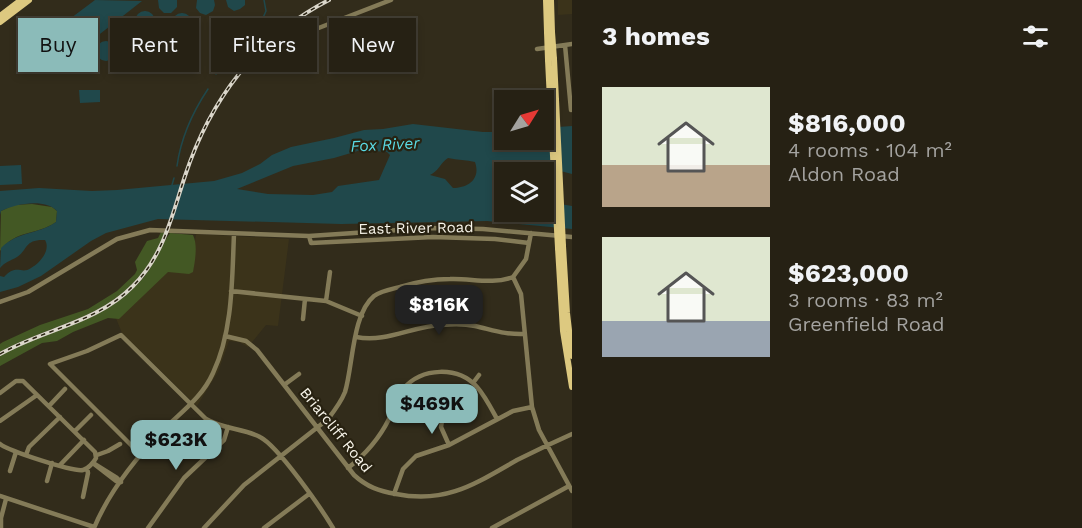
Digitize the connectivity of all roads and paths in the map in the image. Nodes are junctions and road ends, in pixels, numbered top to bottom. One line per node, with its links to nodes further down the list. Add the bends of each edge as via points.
1 (21, 0): 6 (main road)
2 (29, 0): 7 (main road)
3 (391, 0): 8 (street)
4 (546, 0): 9 (main road)
5 (551, 0): 9 (main road)
6 (0, 16)
7 (0, 22)
8 (317, 29)
9 (550, 32): 19 (main road, bridge)
10 (572, 44): 11 (street)
11 (565, 45): 12 (street); 13 (street)
12 (537, 49)
13 (571, 110)
14 (531, 233): 16 (street, via 429,228); 17 (street); 18 (street)
15 (234, 234): 16 (street); 22 (street); 25 (street, via 169,230 132,234 28,292)
16 (309, 236): 18 (street, East River Road, via 311,243 433,237)
17 (572, 237)
18 (530, 243): 21 (street, via 526,259)
19 (560, 247): 31 (main road); 36 (main road, via 563,331)
20 (330, 272): 24 (street)
21 (513, 277): 26 (street, via 490,282 450,279 411,284 375,296); 28 (street, via 522,294)
22 (231, 291): 23 (street); 29 (street)
23 (305, 299): 24 (street); 27 (street)
24 (326, 301): 26 (street)
25 (0, 302)
26 (362, 316): 30 (street)
27 (303, 319)
28 (525, 334): 30 (street, via 508,335 456,324 381,339); 42 (street)
29 (225, 336): 35 (street, Briarcliff Road, via 254,347); 40 (street, via 213,375)
30 (356, 337): 49 (street, via 345,393 338,408)
31 (572, 356)
32 (298, 374): 35 (street, Briarcliff Road)
33 (479, 375): 34 (street)
34 (473, 383): 45 (street); 66 (street, via 462,376 438,371 403,385 377,440)
35 (284, 385): 49 (street, Briarcliff Road)
36 (572, 387)
37 (65, 389): 41 (street)
38 (0, 393): 39 (street, via 20,380)
39 (37, 395): 41 (street); 46 (street)
40 (191, 404): 48 (street, via 211,422); 58 (street); 58 (street, via 122,335 50,363)
41 (49, 406): 44 (street)
42 (532, 406): 45 (street); 56 (street)
43 (92, 415): 50 (street)
44 (60, 417): 50 (street); 59 (street, via 29,447)
45 (497, 419): 55 (street)
46 (0, 421)
47 (442, 421): 55 (street)
48 (228, 427): 61 (street, via 263,438); 80 (street, via 224,440 184,478)
49 (317, 428): 61 (street); 66 (street, Briarcliff Road)
50 (75, 431): 52 (street)
51 (572, 434): 56 (street, Briarcliff Road)
52 (84, 441): 60 (street); 64 (street)
53 (0, 444): 57 (street)
54 (120, 444): 60 (street)
55 (449, 445): 73 (street, via 407,463)
56 (547, 445): 70 (street); 73 (street, Briarcliff Road, via 456,492 424,497)
57 (16, 452): 59 (street); 67 (street)
58 (140, 454): 69 (street)
59 (26, 455): 62 (street)
60 (97, 455): 63 (street)
61 (280, 456): 72 (street); 81 (street, via 244,485)
62 (52, 463): 64 (street); 68 (street)
63 (93, 463): 65 (street); 69 (street)
64 (60, 465): 65 (street, via 77,470)
65 (87, 468): 75 (street)
66 (348, 468): 73 (street, Briarcliff Road, via 372,488)
67 (10, 471)
68 (47, 481)
69 (121, 482): 78 (street)
70 (569, 486): 71 (street); 85 (street)
71 (572, 491)
72 (309, 494): 77 (street); 84 (street)
73 (394, 494)
74 (0, 496): 76 (street)
75 (83, 497)
76 (6, 499): 78 (street); 79 (street)
77 (272, 522): 82 (street); 83 (street)
78 (94, 527)
79 (1, 528)
80 (148, 528)
81 (204, 528)
82 (264, 528)
83 (277, 528)
84 (333, 528)
85 (492, 528)

